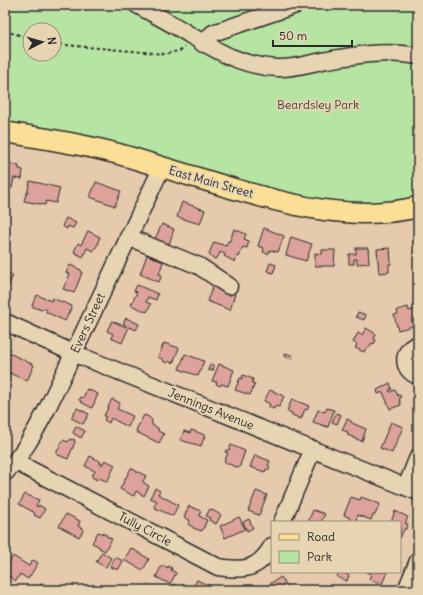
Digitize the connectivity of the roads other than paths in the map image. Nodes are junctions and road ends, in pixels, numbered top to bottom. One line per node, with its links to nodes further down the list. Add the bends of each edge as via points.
1 (138, 5): 3 (street)
2 (296, 5): 3 (street)
3 (197, 40): 4 (street, via 232,59 278,68 369,53)
4 (418, 56)
5 (5, 132): 6 (main road, East Main Street, via 103,150)
6 (162, 167): 7 (main road, East Main Street, via 308,208 342,212 383,212); 8 (street, Evers Street)
7 (418, 207)
8 (128, 237): 9 (street, via 198,266); 12 (street, Evers Street)
9 (229, 286)
10 (5, 322): 12 (street, Jennings Avenue)
11 (418, 344): 13 (street, via 409,349 405,359 408,370)
12 (74, 353): 14 (street, Jennings Avenue); 16 (street, Evers Street, via 44,415 26,447)
13 (418, 376)
14 (313, 449): 17 (street, Jennings Avenue); 18 (street)
15 (418, 457): 17 (street)
16 (10, 468): 19 (street, Tully Circle, via 218,567 246,569 258,564)
17 (412, 489)
18 (282, 521)
19 (271, 548)
20 (418, 561): 21 (street)
21 (406, 590)

